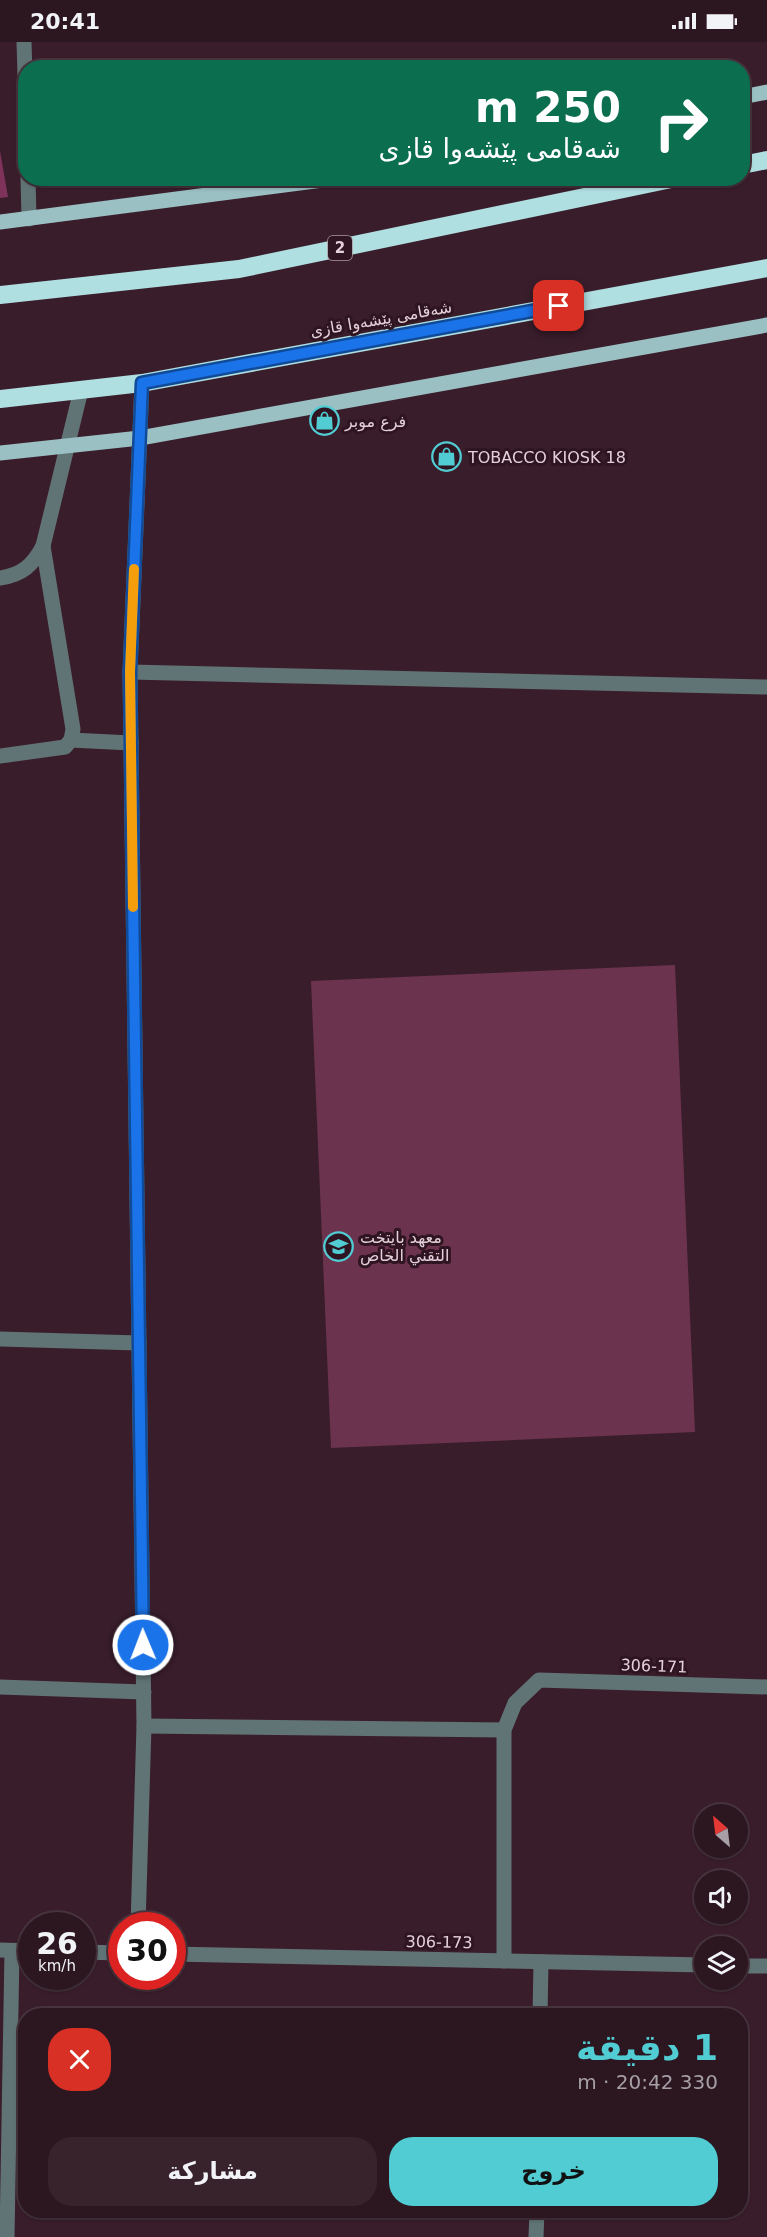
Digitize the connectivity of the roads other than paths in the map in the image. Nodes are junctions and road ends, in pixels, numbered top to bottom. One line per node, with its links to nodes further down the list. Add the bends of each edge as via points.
1 (24, 42): 2 (street)
2 (25, 60)
3 (767, 92): 4 (main road)
4 (750, 95)
5 (767, 160): 6 (highway)
6 (750, 163)
7 (27, 186): 10 (street)
8 (278, 186): 10 (main road)
9 (638, 186): 13 (highway, 2, via 239,269)
10 (29, 219): 11 (main road)
11 (0, 222)
12 (767, 267): 15 (highway, شەقامی پێشەوا قازی)
13 (0, 295)
14 (767, 325): 18 (main road)
15 (142, 383): 16 (highway, شەقامی پێشەوا قازی); 18 (street)
16 (81, 390): 17 (highway, شەقامی پێشەوا قازی); 19 (street)
17 (0, 399)
18 (140, 438): 19 (main road); 23 (street)
19 (68, 446): 20 (main road); 21 (street)
20 (0, 453)
21 (43, 546): 22 (street, via 26,569); 25 (street, via 73,729)
22 (0, 578)
23 (130, 672): 24 (street); 26 (street)
24 (767, 687)
25 (71, 740): 26 (street); 27 (street, via 65,747)
26 (131, 743): 29 (street)
27 (0, 756)
28 (0, 1339): 29 (street)
29 (139, 1343): 32 (street)
30 (0, 1687): 32 (street)
31 (767, 1687): 34 (street, 306-171, via 539,1680 515,1703)
32 (144, 1692): 33 (street)
33 (144, 1726): 34 (street); 35 (street)
34 (504, 1730): 38 (street)
35 (138, 1912)
36 (6, 1950): 45 (street)
37 (186, 1954): 38 (street, 306-173)
38 (504, 1961): 39 (street, 306-173)
39 (541, 1962): 40 (street, 306-173); 43 (street)
40 (694, 1965)
41 (748, 1966): 42 (street)
42 (767, 1966)
43 (540, 2008)
44 (537, 2218): 46 (street)
45 (7, 2237)
46 (536, 2237)

